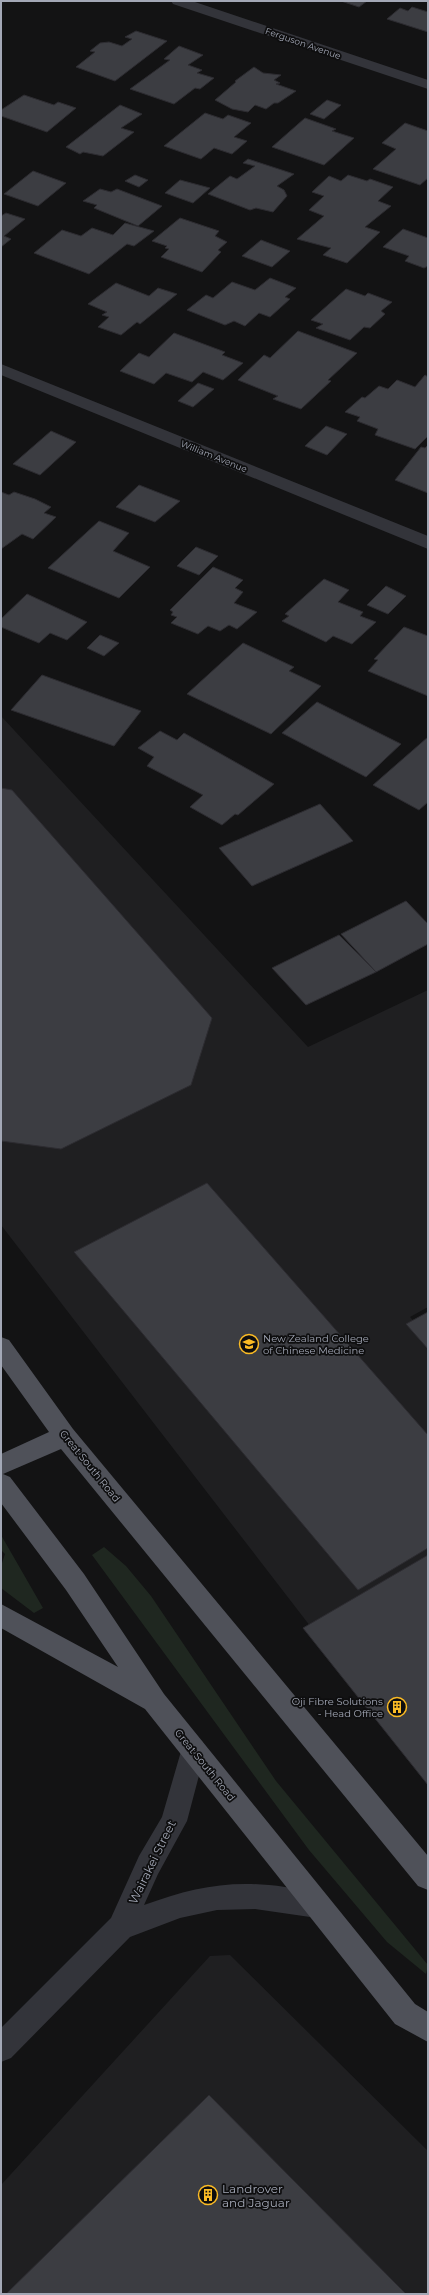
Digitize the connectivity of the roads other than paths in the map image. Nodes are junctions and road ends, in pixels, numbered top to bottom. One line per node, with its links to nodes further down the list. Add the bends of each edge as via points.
1 (178, 1): 2 (street, Ferguson Avenue)
2 (428, 85)
3 (1, 369): 4 (street, William Avenue)
4 (428, 543)
5 (1, 1347): 6 (main road, Great South Road)
6 (65, 1436): 7 (main road); 12 (main road, Great South Road)
7 (1, 1465)
8 (1, 1484): 10 (main road, Great South Road, via 75,1582)
9 (1, 1615): 10 (main road)
10 (155, 1702): 11 (main road, Great South Road)
11 (193, 1749): 13 (main road, Great South Road); 14 (street, Wairakei Street, via 174,1821 148,1865)
12 (428, 1877)
13 (318, 1905): 14 (street, Wairakei Street, via 267,1897 217,1897 170,1909); 15 (main road, Great South Road, via 405,2014)
14 (120, 1927): 16 (street, Wairakei Street)
15 (428, 2028)
16 (1, 2048)

